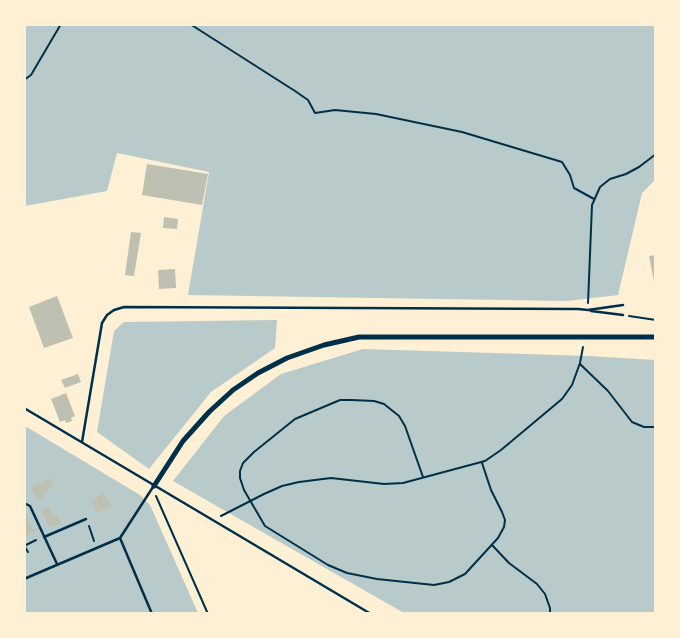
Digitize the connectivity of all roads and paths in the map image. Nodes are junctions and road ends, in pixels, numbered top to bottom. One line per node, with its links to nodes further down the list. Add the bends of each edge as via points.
1 (61, 24): 3 (path)
2 (190, 24): 5 (path, via 295,90 315,113 376,114 462,132 562,162 574,188)
3 (24, 80)
4 (656, 154): 5 (path, via 610,179)
5 (594, 199): 7 (path)
6 (623, 305): 7 (lane)
7 (588, 310): 8 (lane); 15 (lane, via 124,307 107,315 102,323)
8 (623, 315): 9 (path)
9 (656, 320)
10 (586, 336): 11 (street); 12 (path); 18 (street, via 359,337 287,358 217,404 183,442)
11 (656, 337)
12 (580, 363): 14 (path, via 632,422); 16 (path, via 562,399)
13 (24, 408): 15 (lane)
14 (656, 427)
15 (82, 442): 18 (lane)
16 (481, 462): 17 (path); 25 (path, via 505,520)
17 (423, 478): 19 (path, via 384,484 318,479 282,486); 19 (path, via 399,416 374,401 341,400 295,419 243,463 240,478)
18 (154, 486): 22 (lane); 24 (lane); 32 (path)
19 (249, 501): 22 (path); 25 (path, via 275,534 328,565 377,579 449,583 465,574)
20 (24, 503): 23 (lane, via 30,506)
21 (86, 519): 23 (lane); 27 (path)
22 (214, 521): 33 (lane)
23 (44, 537): 26 (path); 29 (lane)
24 (120, 538): 27 (lane); 31 (lane)
25 (492, 545): 34 (path, via 537,584)
26 (25, 546): 28 (path)
27 (97, 548): 29 (lane)
28 (28, 552)
29 (57, 565): 30 (lane)
30 (24, 579)
31 (152, 614)
32 (208, 614)
33 (371, 614)
34 (550, 614)

